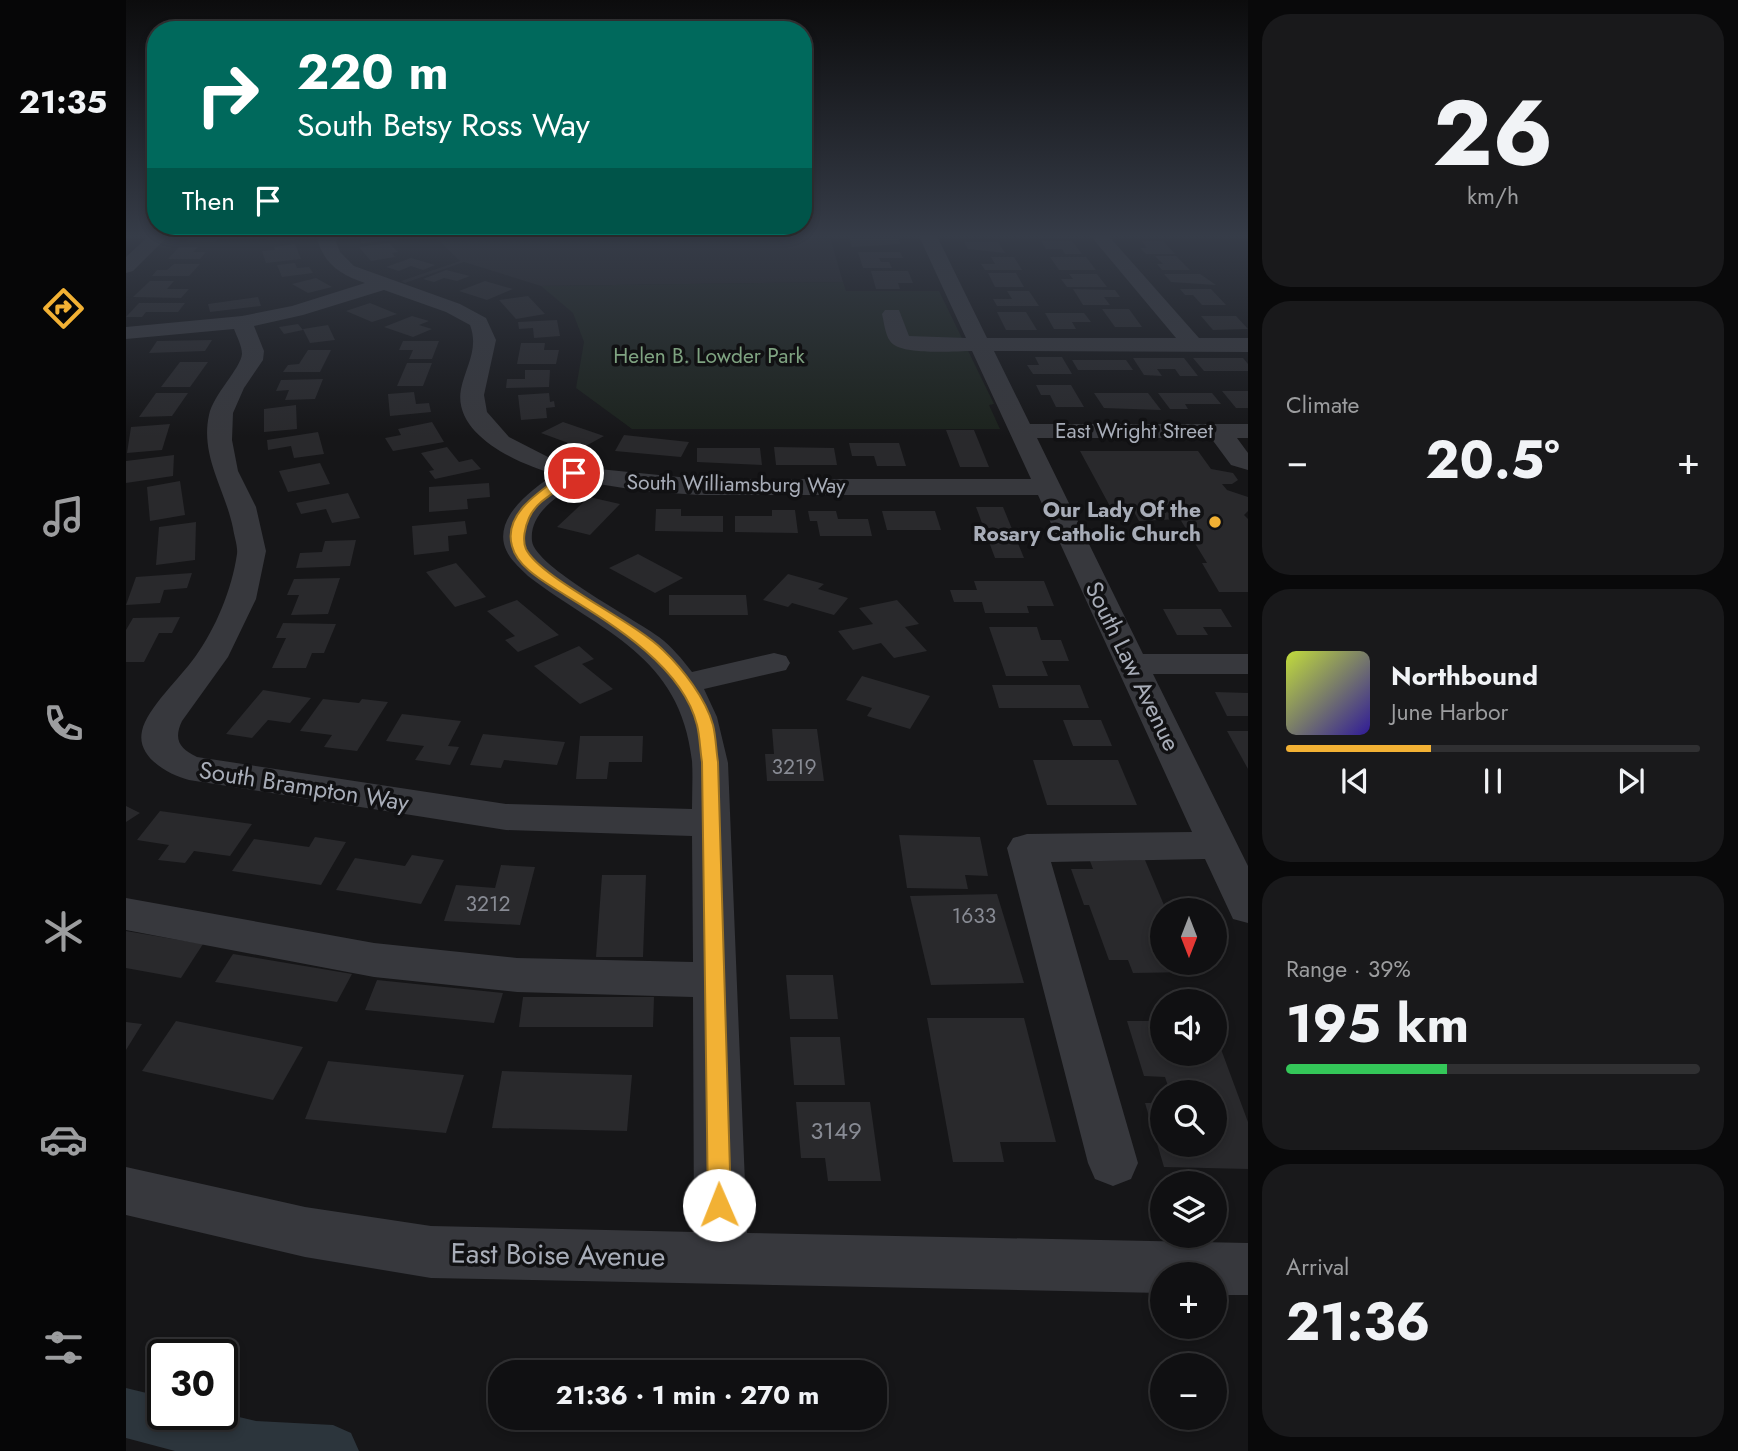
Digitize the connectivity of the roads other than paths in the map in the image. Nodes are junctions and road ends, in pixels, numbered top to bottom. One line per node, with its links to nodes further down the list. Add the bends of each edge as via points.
1 (331, 302): 6 (street)
2 (434, 302): 15 (street, South Williamsburg Way, via 479,322 485,342 471,386 475,413 494,436 515,450)
3 (960, 302): 8 (street, South Law Avenue)
4 (1156, 302): 9 (street)
5 (891, 314): 8 (street, via 905,343)
6 (242, 322): 7 (street); 21 (street, South Brampton Way, via 252,360 221,413 219,440 252,551 236,611 212,657 159,732 171,759 189,768 506,817)
7 (126, 333)
8 (981, 345): 9 (street); 11 (street, South Law Avenue)
9 (1193, 345): 10 (street)
10 (1248, 345)
11 (1020, 431): 12 (street, East Wright Street); 16 (street, South Law Avenue)
12 (1218, 431): 13 (street, East Wright Street); 14 (street, via 1240,460)
13 (1248, 431)
14 (1248, 463)
15 (574, 473): 16 (street, South Williamsburg Way, via 693,487); 20 (street, via 538,498 523,515 518,546 544,575 658,653)
16 (1047, 486): 18 (street, South Law Avenue)
17 (774, 663): 20 (street)
18 (1132, 664): 19 (street); 22 (street, South Law Avenue)
19 (1248, 664)
20 (684, 684): 21 (street, via 704,723 710,762)
21 (710, 823): 25 (street)
22 (1219, 845): 23 (street, South Law Avenue); 26 (street, via 1027,848)
23 (1248, 908)
24 (126, 914): 25 (street, via 374,960 517,975)
25 (715, 980): 28 (street)
26 (1113, 1163)
27 (126, 1191): 28 (street, East Boise Avenue, via 305,1232 431,1252)
28 (720, 1258): 29 (street, East Boise Avenue)
29 (1248, 1269)

